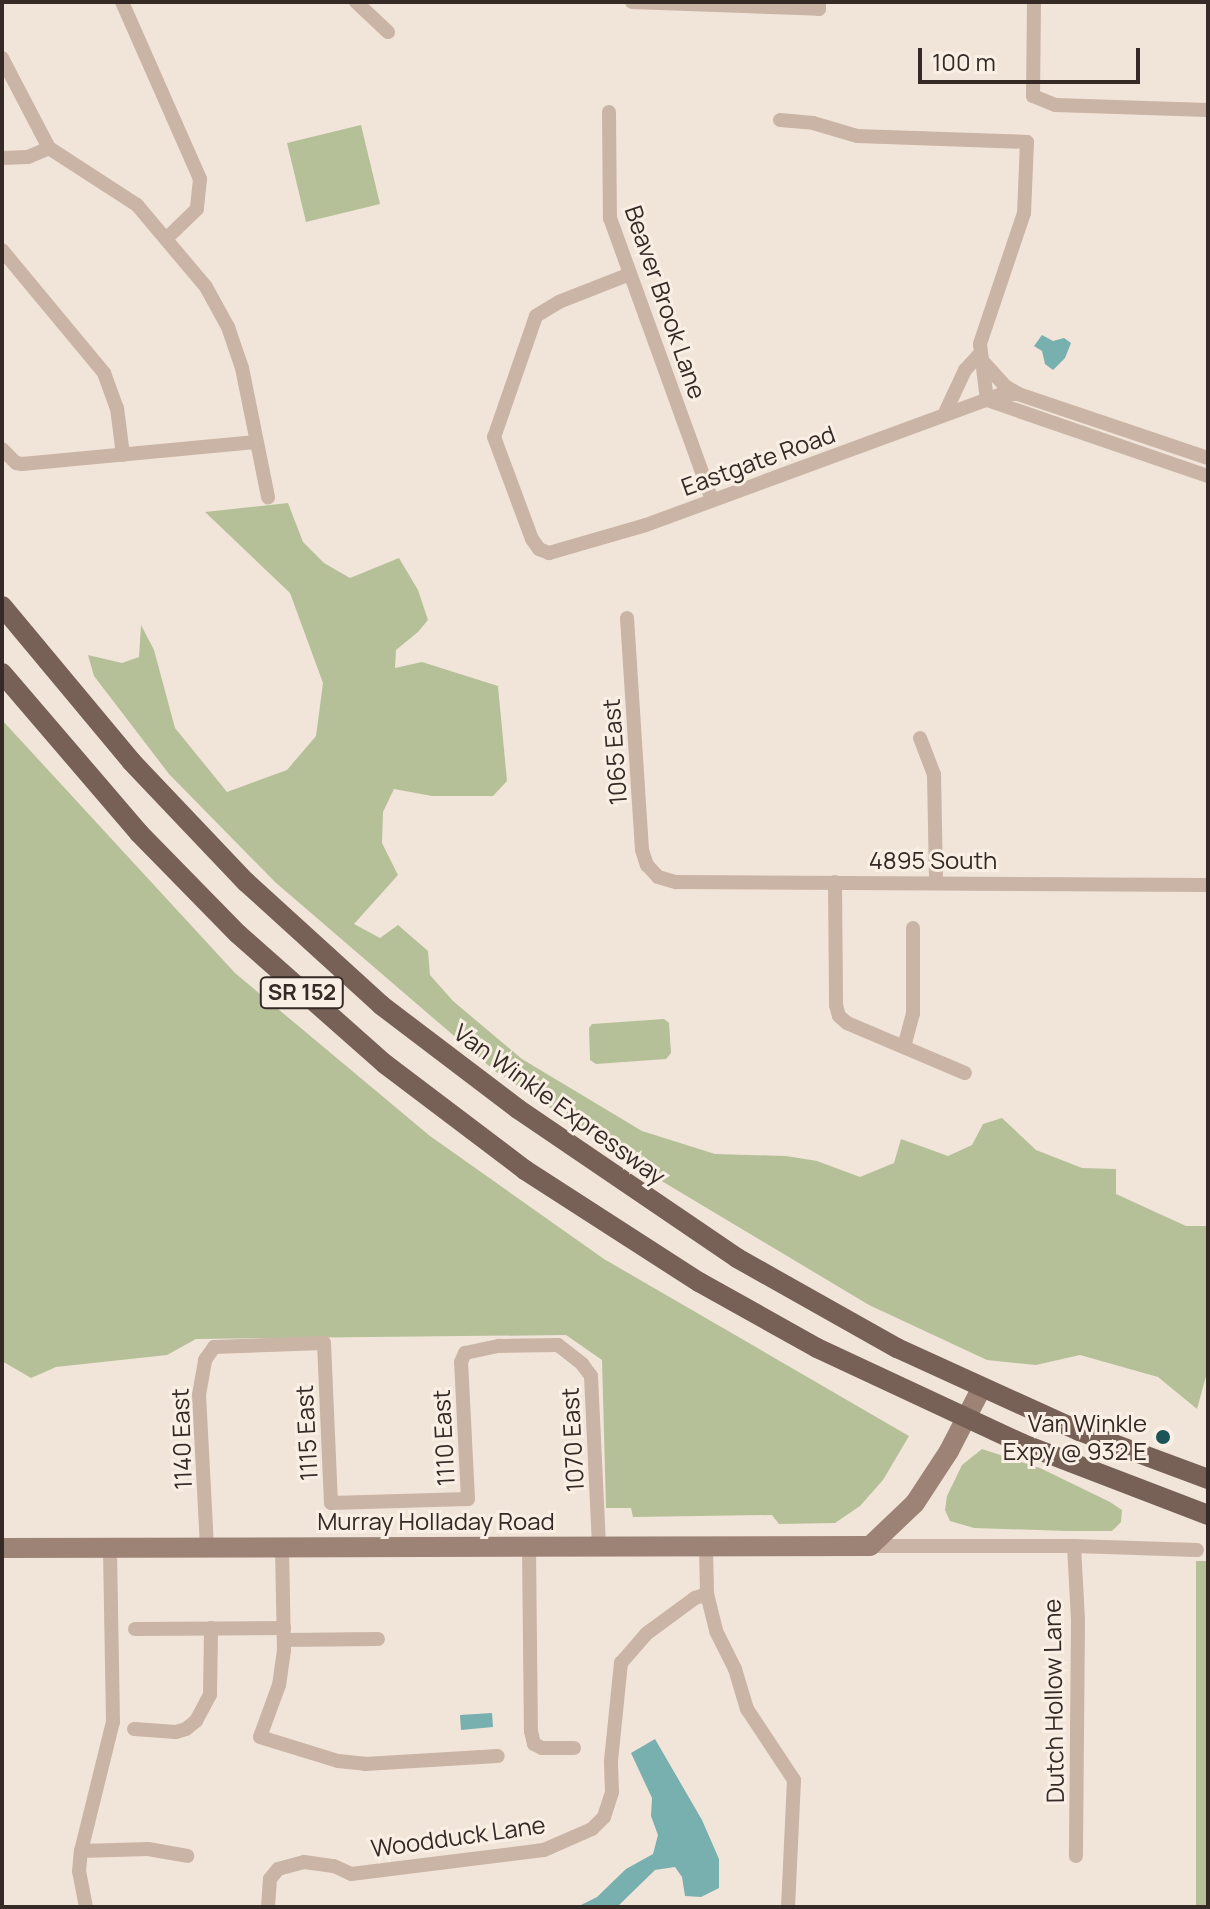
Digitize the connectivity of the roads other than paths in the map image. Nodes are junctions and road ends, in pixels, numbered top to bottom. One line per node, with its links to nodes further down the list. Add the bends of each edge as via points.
1 (122, 2): 13 (street, via 200,179 197,209)
2 (356, 2): 6 (street)
3 (636, 2): 5 (street)
4 (1034, 2): 8 (street, via 1033,96 1055,105)
5 (819, 6)
6 (388, 32)
7 (2, 58): 11 (street)
8 (1208, 110)
9 (609, 112): 15 (street, Beaver Brook Lane, via 608,208)
10 (780, 120): 16 (street, via 857,136 1027,142 1024,213)
11 (49, 148): 12 (street, via 28,157); 13 (street, via 125,196)
12 (2, 158)
13 (168, 237): 20 (street, via 228,327)
14 (2, 250): 22 (street, via 104,373 117,408)
15 (630, 274): 26 (street, Beaver Brook Lane); 26 (street, Eastgate Road, via 536,316 494,437 532,539 543,551 563,552)
16 (978, 356): 17 (street, Eastgate Road); 18 (street); 19 (street, via 965,370)
17 (1018, 394): 18 (street, Eastgate Road); 23 (street, Eastgate Road)
18 (987, 400): 19 (street, Eastgate Road); 24 (street)
19 (944, 415): 26 (street, Eastgate Road)
20 (256, 442): 22 (street); 25 (street)
21 (2, 449): 22 (street, via 22,464)
22 (123, 455)
23 (1208, 458)
24 (1208, 476)
25 (268, 497)
26 (712, 500)
27 (2, 606): 40 (main road, Van Winkle Expressway / SR 152, via 187,821 299,933 381,1005 587,1159 737,1258)
28 (627, 618): 31 (street, 1065 East, via 642,850)
29 (2, 673): 41 (main road, SR 152, via 188,885 288,980 435,1103 570,1200 743,1309)
30 (920, 738): 33 (street, via 934,774)
31 (658, 877): 32 (street, 4895 South, via 676,882)
32 (835, 882): 33 (street, 4895 South); 36 (street, via 837,1012 847,1023)
33 (936, 882): 34 (street, 4895 South)
34 (1208, 885)
35 (913, 928): 36 (street, via 913,1014)
36 (904, 1047): 37 (street)
37 (965, 1073)
38 (324, 1343): 43 (street, 1115 East, via 331,1503); 50 (street, 1140 East, via 214,1347 205,1360 199,1395)
39 (465, 1353): 43 (street, 1110 East, via 461,1362 468,1499); 45 (street, 1070 East, via 499,1346 558,1345 591,1376)
40 (981, 1389): 41 (main road); 42 (main road, Van Winkle Expressway / SR 152)
41 (966, 1420): 44 (main road, SR 152); 47 (main road, via 915,1503)
42 (1208, 1479)
43 (397, 1502)
44 (1208, 1515)
45 (599, 1546): 46 (main road, Murray Holladay Road); 52 (main road, Murray Holladay Road)
46 (706, 1546): 47 (main road, Murray Holladay Road); 55 (street)
47 (870, 1546): 48 (street, Murray Holladay Road)
48 (1074, 1546): 54 (street, Murray Holladay Road); 65 (street, Dutch Hollow Lane)
49 (110, 1547): 50 (main road, Murray Holladay Road); 53 (main road, Murray Holladay Road); 63 (street, via 113,1722)
50 (207, 1547): 51 (main road, Murray Holladay Road)
51 (282, 1547): 52 (main road, Murray Holladay Road); 58 (street)
52 (529, 1547): 61 (street, via 531,1731 534,1744 542,1748)
53 (2, 1548)
54 (1197, 1550)
55 (707, 1594): 67 (street, Woodduck Lane, via 646,1634 621,1663 612,1792 604,1817 592,1829 544,1850 351,1874 304,1862 278,1869 270,1879); 68 (street, via 747,1709 794,1780)
56 (211, 1628): 57 (street); 58 (street); 60 (street, via 210,1695 196,1721 176,1732)
57 (135, 1629)
58 (284, 1634): 59 (street); 62 (street, via 279,1685 260,1737 365,1764)
59 (378, 1639)
60 (134, 1729)
61 (574, 1748)
62 (498, 1756)
63 (81, 1851): 64 (street, via 148,1849); 66 (street)
64 (187, 1856)
65 (1076, 1856)
66 (86, 1907)
67 (268, 1907)
68 (788, 1907)

